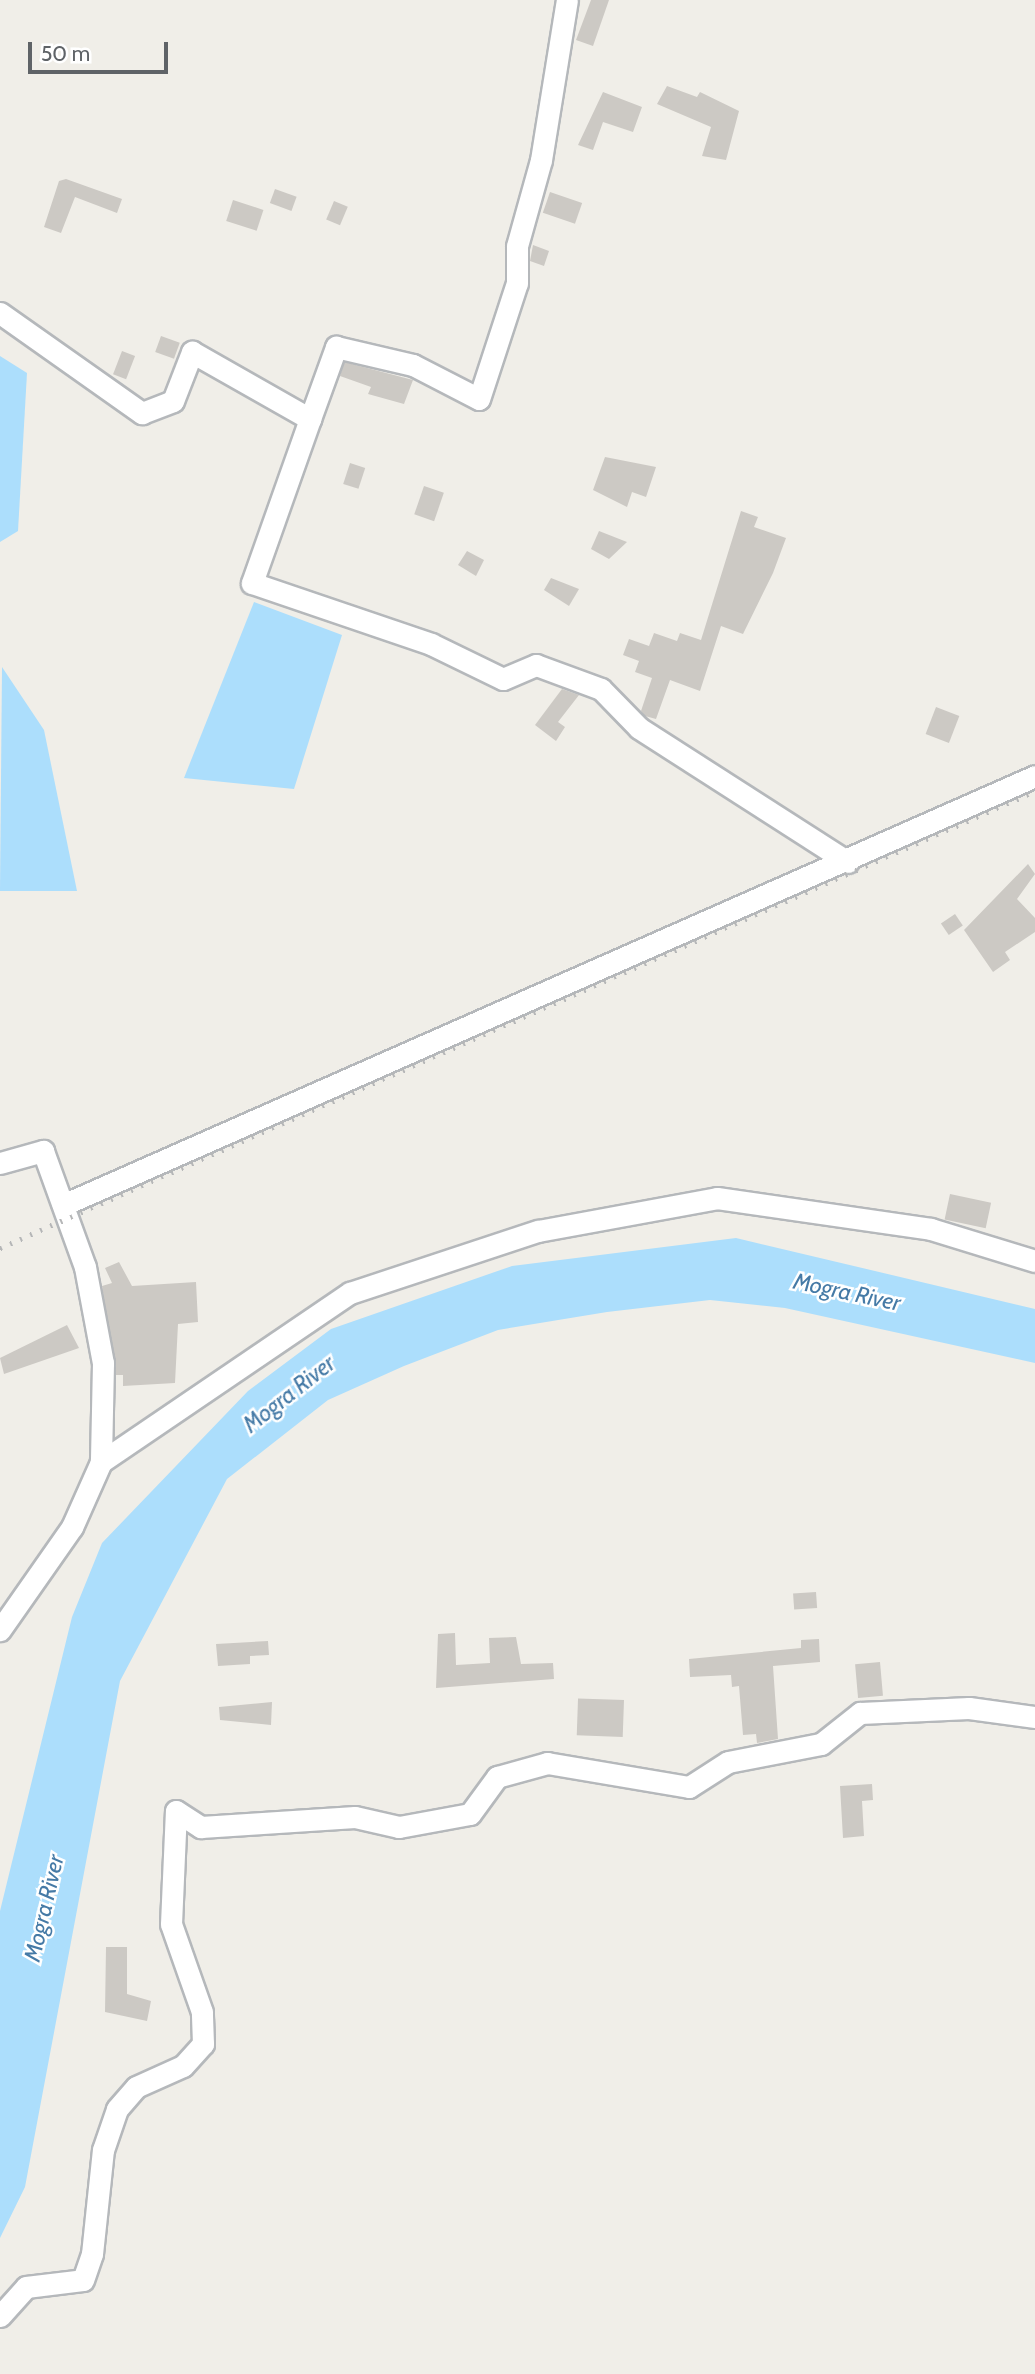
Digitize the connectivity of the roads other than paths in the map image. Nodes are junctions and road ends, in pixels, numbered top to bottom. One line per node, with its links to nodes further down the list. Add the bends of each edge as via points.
1 (568, 0): 3 (street, via 541,160 517,246 517,283 479,399 413,365 336,347)
2 (0, 313): 3 (street, via 142,413 173,401 192,352)
3 (310, 419): 5 (street, via 252,583 431,644 503,679 536,665 601,689 639,729)
4 (1035, 776): 5 (street)
5 (848, 862): 7 (street)
6 (0, 1163): 7 (street, via 43,1151)
7 (63, 1205): 9 (street, via 85,1267 103,1363)
8 (1035, 1261): 9 (street, via 931,1229 717,1198 538,1231 350,1293)
9 (101, 1462): 10 (street, via 72,1527)
10 (0, 1630)
11 (1035, 1717): 12 (street, via 969,1708 860,1713 821,1744 728,1762 689,1787 547,1763 497,1777 470,1814 399,1827 355,1817 201,1827 176,1811 171,1924 202,2012 203,2044 183,2066 136,2087 117,2109 103,2150 92,2254 83,2280 26,2287)
12 (0, 2315)

